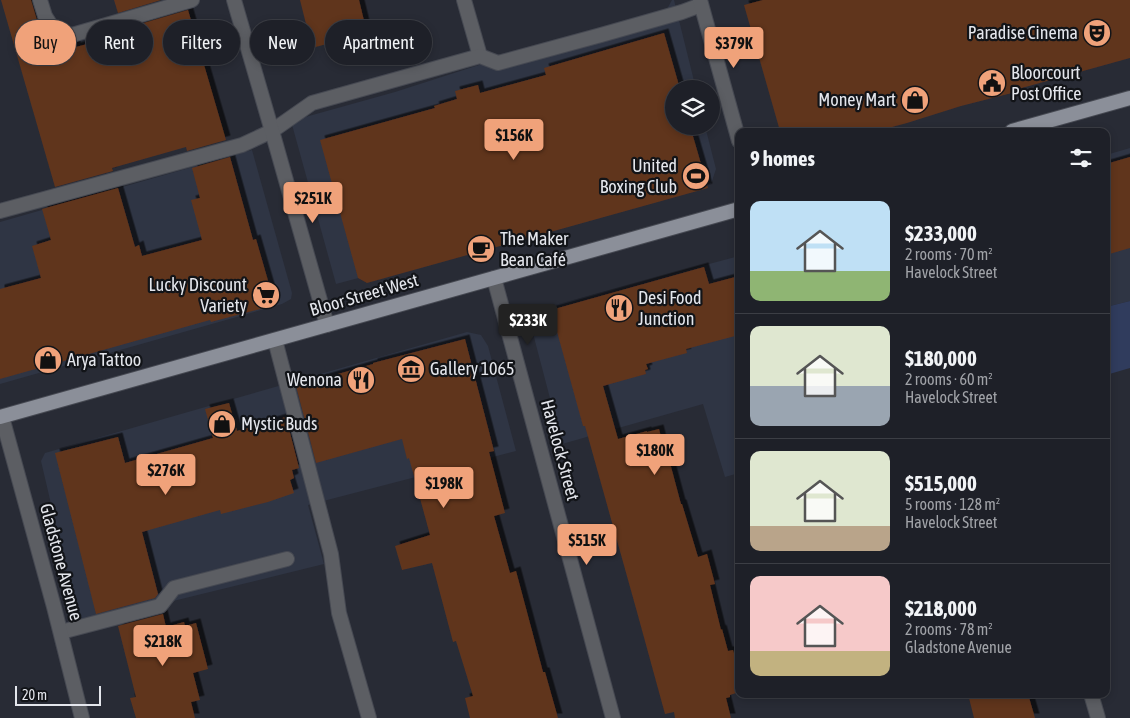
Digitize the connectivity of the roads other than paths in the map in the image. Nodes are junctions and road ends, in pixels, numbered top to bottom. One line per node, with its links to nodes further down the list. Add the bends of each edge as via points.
1 (40, 0): 2 (street, via 54,30 72,34)
2 (192, 0)
3 (234, 0): 10 (street)
4 (464, 0): 6 (street)
5 (700, 2): 6 (street, via 682,12 498,63); 8 (street)
6 (480, 56): 10 (street, via 312,103)
7 (1130, 98): 9 (main road)
8 (735, 128)
9 (1023, 128)
10 (272, 131): 12 (street, via 242,145); 14 (street)
11 (735, 210): 13 (main road, Bloor Street West)
12 (0, 211)
13 (494, 278): 14 (main road, Bloor Street West); 22 (street, Havelock Street)
14 (327, 325): 15 (main road, Bloor Street West)
15 (275, 340): 16 (main road, Bloor Street West); 21 (street, via 332,554 339,613)
16 (1, 417): 18 (street, Gladstone Avenue)
17 (287, 560): 18 (street, via 174,588 160,606)
18 (61, 632): 20 (street, Gladstone Avenue)
19 (1093, 698): 23 (street)
20 (82, 718)
21 (369, 718)
22 (614, 718)
23 (1098, 718)

